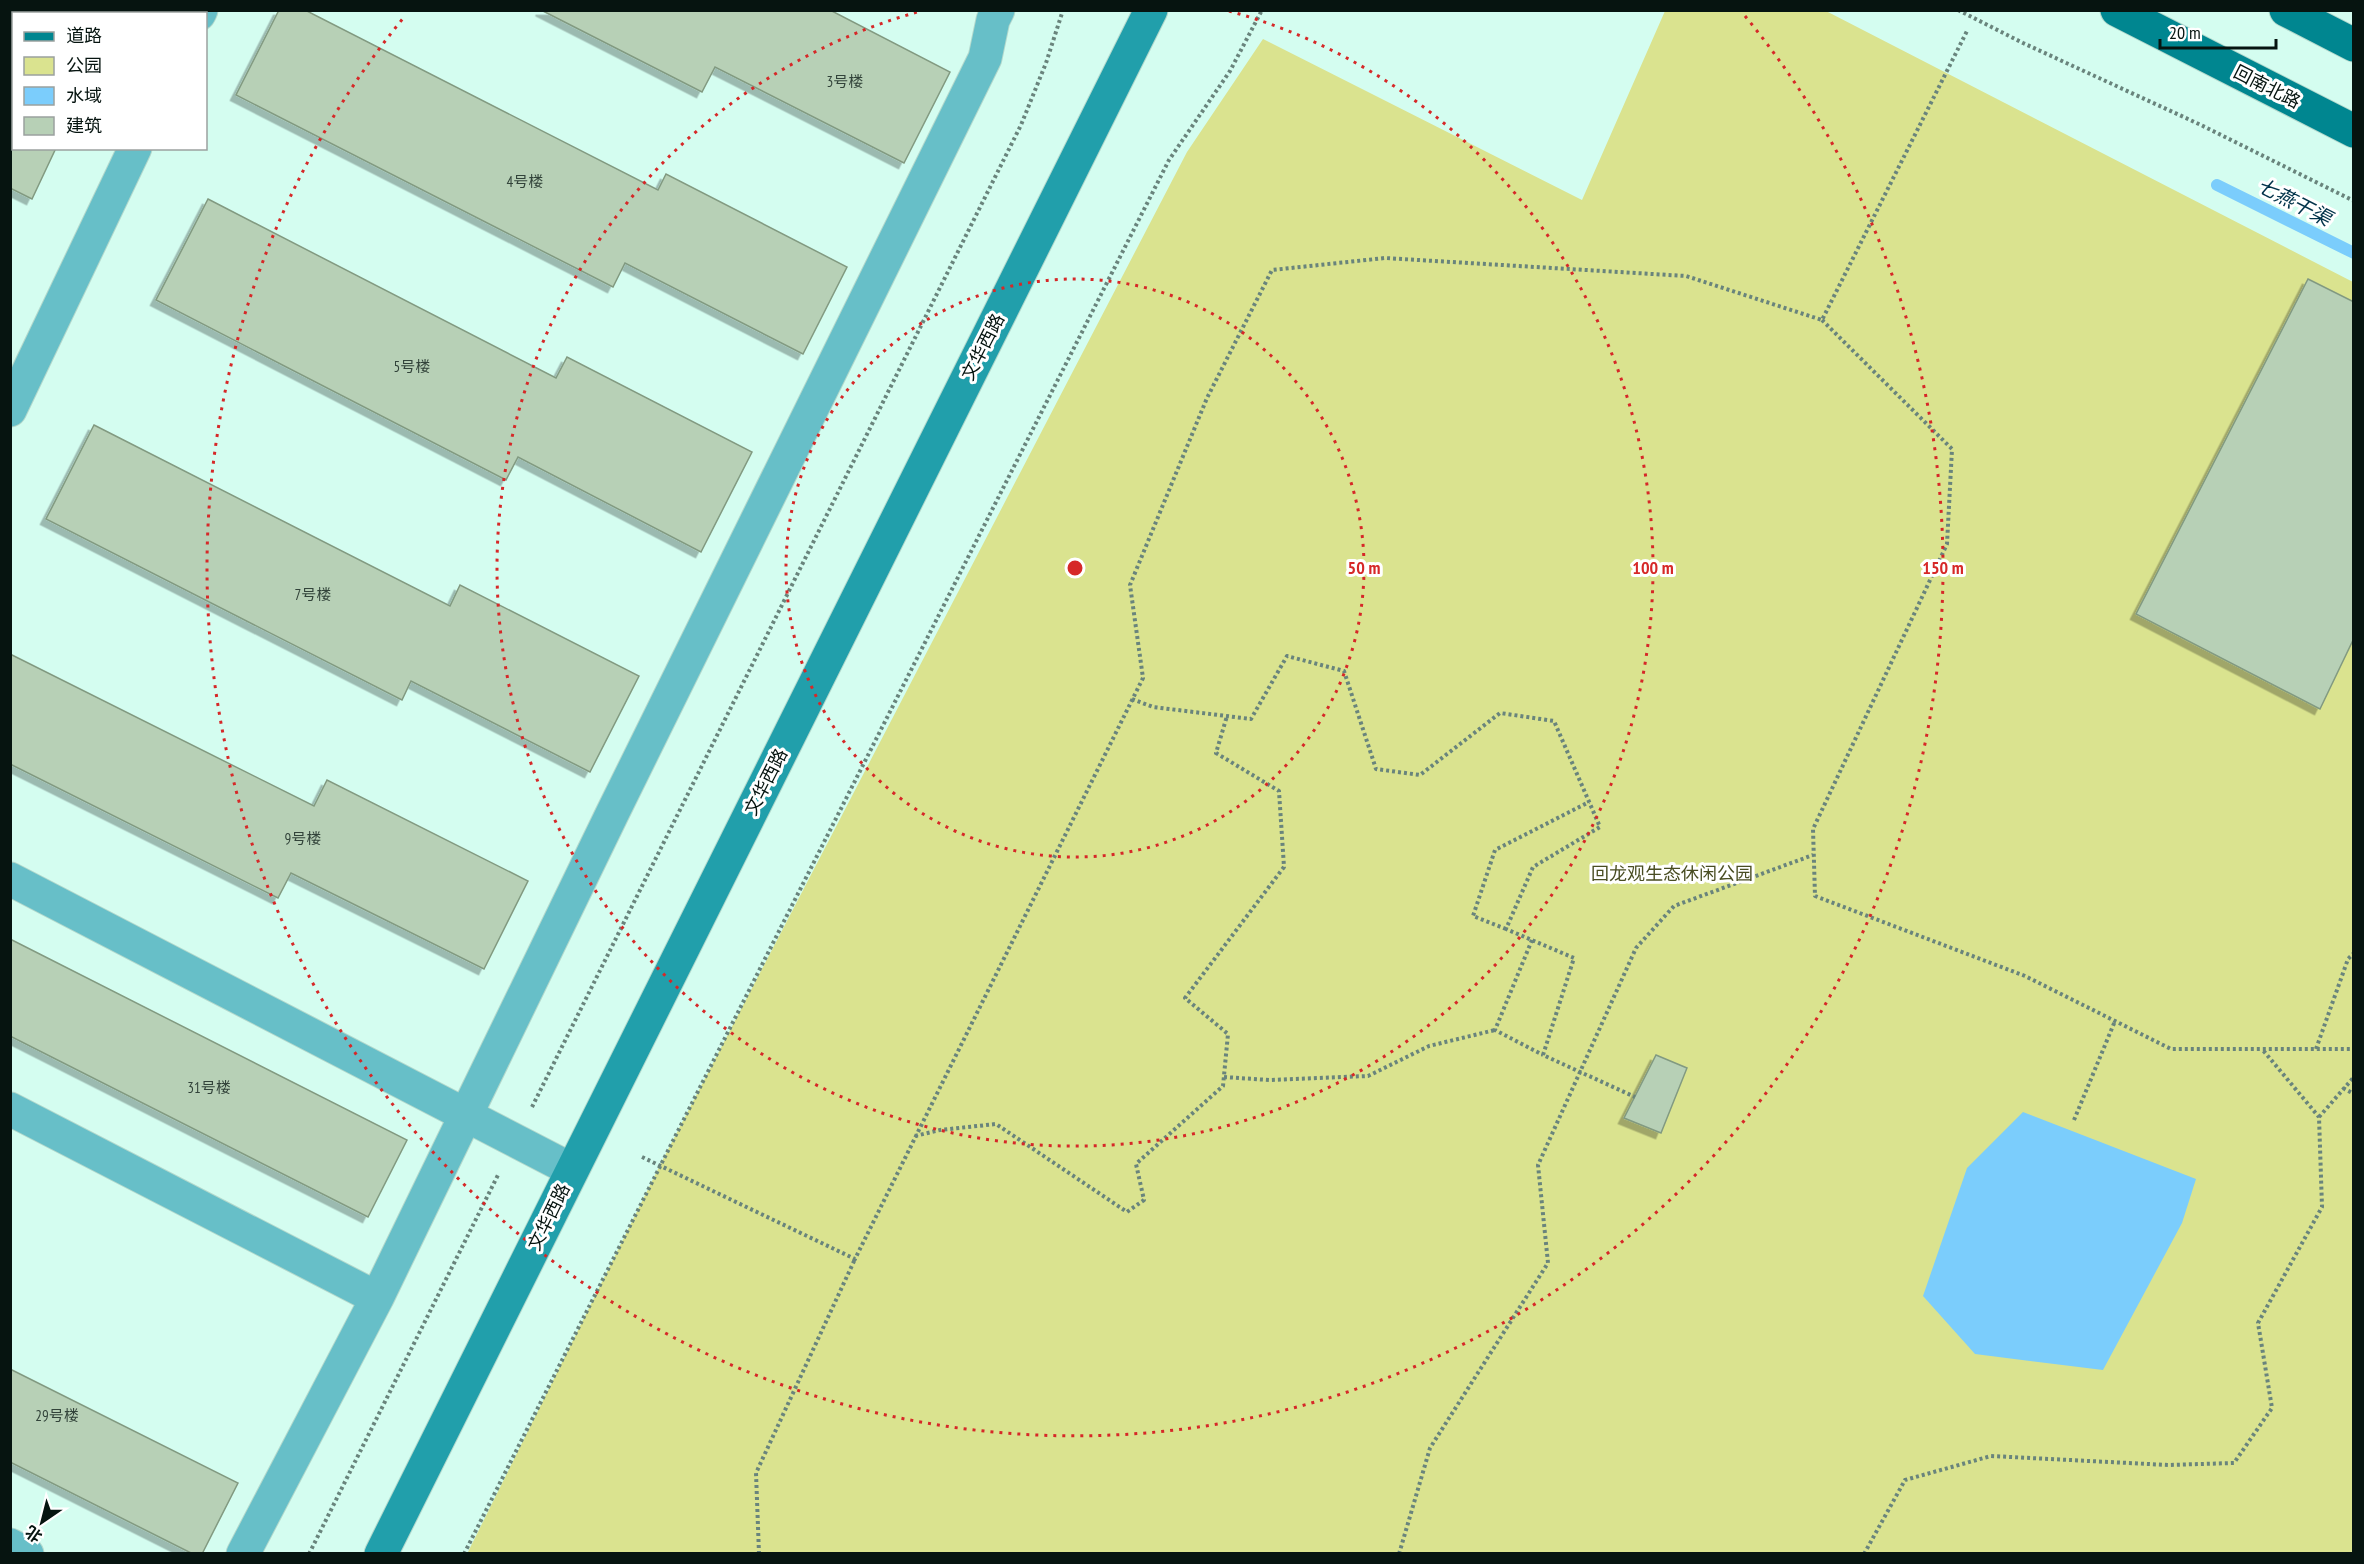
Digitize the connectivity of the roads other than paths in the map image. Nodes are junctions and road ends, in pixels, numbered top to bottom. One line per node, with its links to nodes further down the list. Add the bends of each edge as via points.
1 (998, 10): 11 (street, via 980,69)
2 (1151, 10): 12 (street, 文华西路)
3 (2117, 10): 6 (main road, 回南北路)
4 (2286, 10): 5 (main road)
5 (2354, 45)
6 (2354, 131)
7 (134, 150): 8 (street)
8 (10, 410)
9 (10, 879): 11 (street)
10 (10, 1109): 13 (street)
11 (466, 1115): 12 (street); 13 (street)
12 (572, 1170): 17 (street, 文华西路)
13 (377, 1298): 16 (street)
14 (10, 1545): 15 (street)
15 (27, 1554)
16 (243, 1554)
17 (381, 1554)

